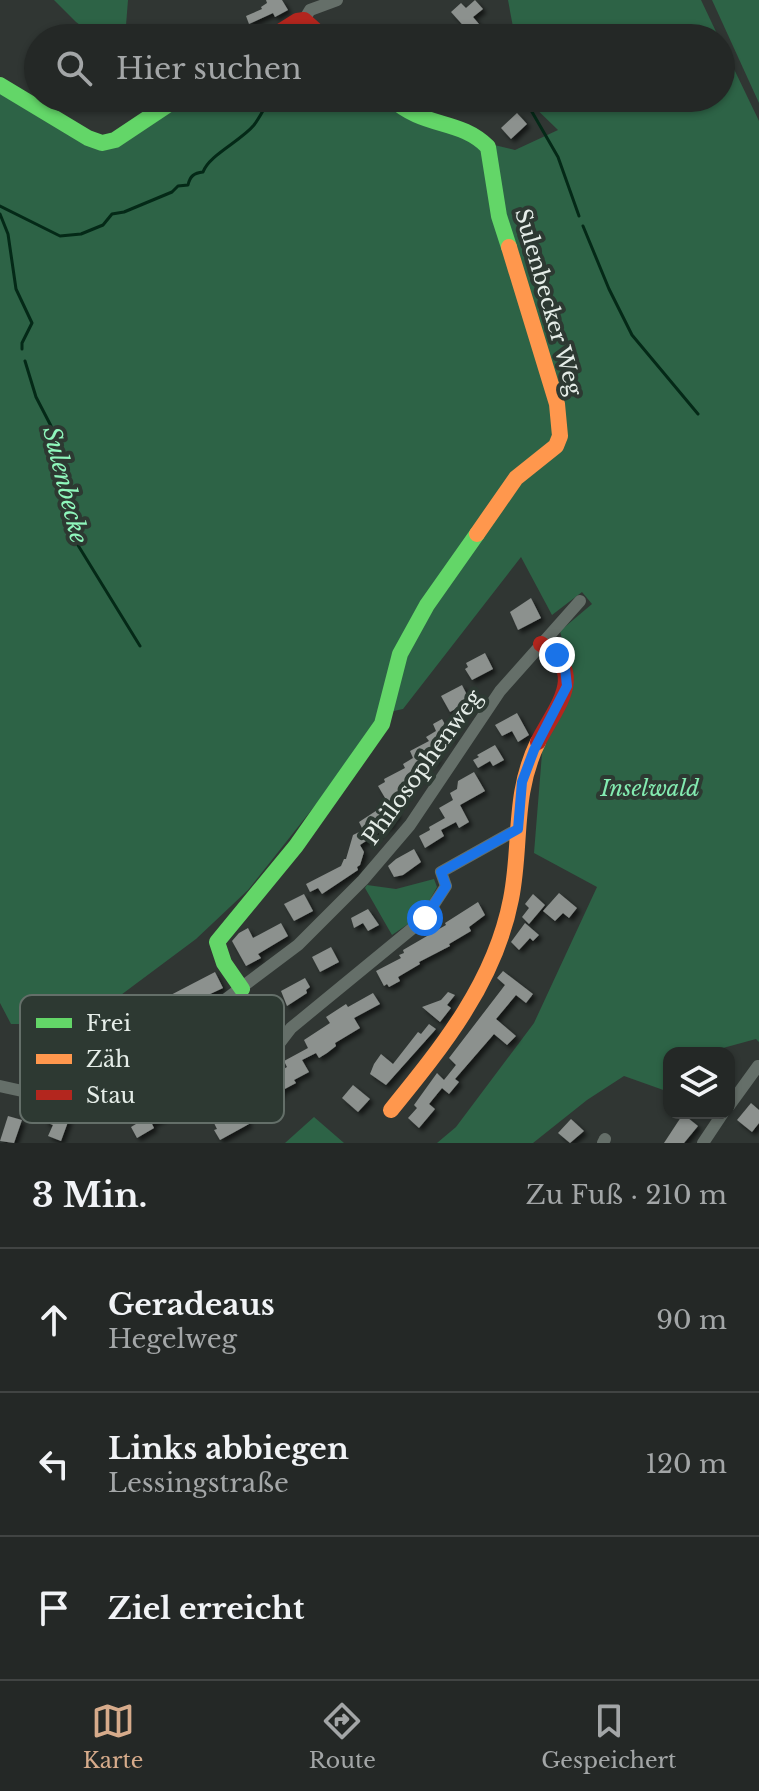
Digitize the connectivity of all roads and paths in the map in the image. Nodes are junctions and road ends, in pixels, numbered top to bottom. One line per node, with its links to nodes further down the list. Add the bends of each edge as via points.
1 (337, 0): 2 (street, via 310,10)
2 (304, 20): 3 (street); 4 (street)
3 (292, 24)
4 (308, 24)
5 (0, 85): 6 (street)
6 (24, 99)
7 (45, 112): 8 (street, via 102,143)
8 (157, 112)
9 (410, 112): 13 (street, Sulenbecker Weg, via 456,126 488,147 499,216 557,404 560,436 556,446 516,478 427,605 400,654 382,724 296,846 217,942)
10 (580, 601): 11 (street, Philosophenweg)
11 (541, 644): 12 (street, via 557,655 567,686 522,782); 13 (street, Philosophenweg, via 500,691 410,825 363,880 298,945)
12 (518, 829): 15 (street, via 441,872 446,886 425,918); 20 (street, via 512,896 488,969 458,1027)
13 (242, 989): 14 (street, Philosophenweg)
14 (234, 995)
15 (284, 1037)
16 (758, 1066): 19 (street)
17 (0, 1086): 18 (street, Philosophenweg)
18 (20, 1090)
19 (735, 1098)
20 (391, 1110)
21 (719, 1119): 22 (street)
22 (703, 1143)

